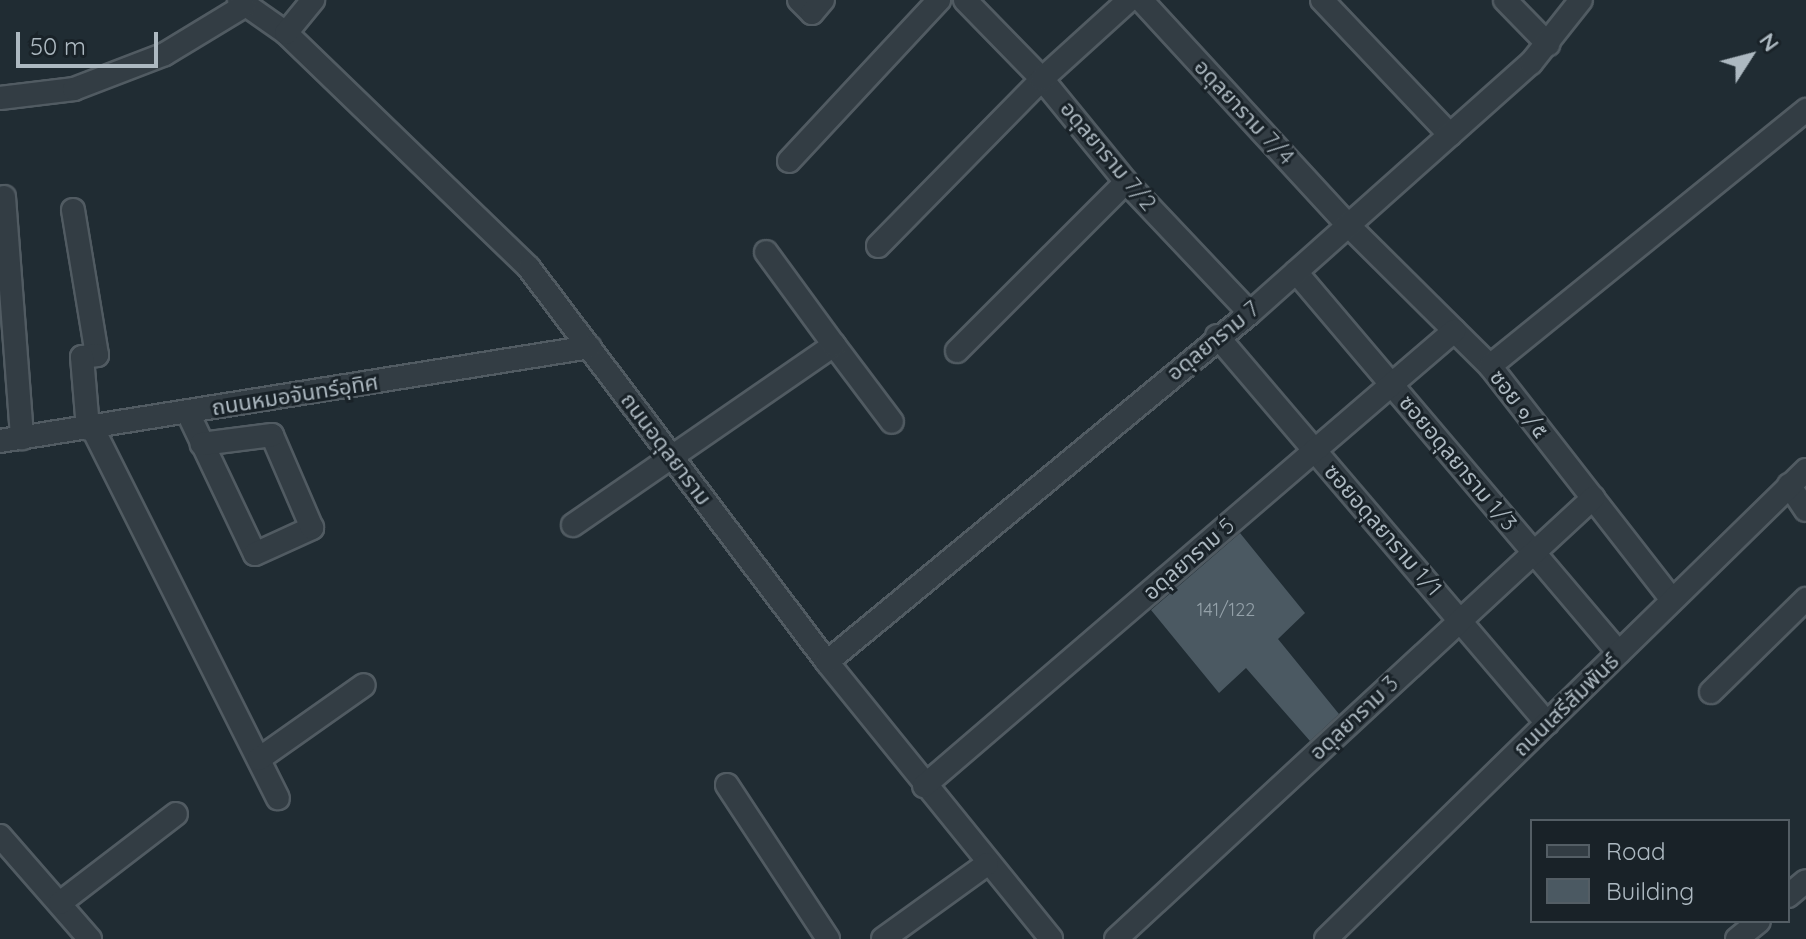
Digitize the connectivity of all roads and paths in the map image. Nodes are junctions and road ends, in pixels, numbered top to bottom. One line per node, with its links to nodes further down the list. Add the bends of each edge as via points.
1 (313, 0): 12 (street)
2 (799, 0): 3 (street, via 812,13)
3 (823, 0)
4 (939, 0): 18 (street)
5 (965, 0): 14 (street, อดุลยาราม 7/2)
6 (1129, 0): 14 (street)
7 (1141, 0): 22 (street, อดุลยาราม 7/4)
8 (1322, 0): 17 (street)
9 (1505, 0): 13 (street)
10 (1581, 0): 13 (street, อดุลยาราม 7)
11 (241, 3): 12 (street, ถนนอดุลยาราม); 15 (street, via 165,54 74,89)
12 (286, 33): 30 (street, ถนนอดุลยาราม, via 529,268)
13 (1548, 44): 17 (street, อดุลยาราม 7)
14 (1042, 79): 19 (street, อดุลยาราม 7/2); 23 (street)
15 (0, 98)
16 (1806, 110): 32 (street)
17 (1450, 135): 22 (street, อดุลยาราม 7)
18 (789, 161)
19 (1126, 182): 26 (street, อดุลยาราม 7/2); 31 (street)
20 (4, 197): 37 (street)
21 (73, 210): 36 (street, via 97,355 82,357)
22 (1348, 225): 25 (street, อดุลยาราม 7); 27 (street, ซอย ๑/๕)
23 (878, 246)
24 (766, 252): 29 (street)
25 (1296, 272): 26 (street, อดุลยาราม 7); 33 (street, ซอยอดุลยาราม 1/3)
26 (1250, 313): 28 (street, อดุลยาราม 7)
27 (1454, 331): 32 (street, ซอย ๑/๕); 33 (street, อดุลยาราม 5)
28 (1217, 336): 39 (street, ซอยอดุลยาราม 1/1); 51 (street, อดุลยาราม 7)
29 (834, 345): 35 (street); 40 (street)
30 (590, 347): 34 (street, ถนนหมอจันทร์อุทิศ); 40 (street, ถนนอดุลยาราม)
31 (957, 351)
32 (1490, 366): 43 (street, ซอย ๑/๕)
33 (1392, 385): 39 (street, อดุลยาราม 5); 46 (street, ซอยอดุลยาราม 1/3)
34 (188, 413): 36 (street, ถนนหมอจันทร์อุทิศ); 38 (street)
35 (892, 422)
36 (91, 429): 37 (street, ถนนหมอจันทร์อุทิศ); 55 (street)
37 (11, 440)
38 (202, 444): 38 (street, via 255,554 312,528 272,435)
39 (1315, 450): 49 (street, ซอยอดุลยาราม 1/1); 57 (street, อดุลยาราม 5)
40 (673, 459): 45 (street); 51 (street, ถนนอดุลยาราม)
41 (1806, 470): 42 (street, ถนนเสรีสัมพันธ์)
42 (1789, 485): 44 (street); 48 (street, ถนนเสรีสัมพันธ์)
43 (1593, 498): 46 (street, อดุลยาราม 3); 48 (street, ซอย ๑/๕)
44 (1806, 510)
45 (573, 525)
46 (1534, 553): 49 (street, อดุลยาราม 3); 50 (street, ซอยอดุลยาราม 1/3)
47 (1806, 599): 53 (street)
48 (1672, 600): 50 (street, ถนนเสรีสัมพันธ์)
49 (1460, 620): 54 (street, ซอยอดุลยาราม 1/1); 70 (street, อดุลยาราม 3)
50 (1619, 653): 54 (street, ถนนเสรีสัมพันธ์)
51 (827, 662): 57 (street, ถนนอดุลยาราม)
52 (364, 685): 55 (street)
53 (1711, 692)
54 (1547, 723): 71 (street, ถนนเสรีสัมพันธ์)
55 (259, 759): 58 (street)
56 (727, 785): 67 (street)
57 (924, 786): 61 (street, ถนนอดุลยาราม)
58 (278, 798)
59 (176, 814): 64 (street)
60 (0, 836): 64 (street)
61 (987, 864): 68 (street); 69 (street, ถนนอดุลยาราม)
62 (1806, 881): 63 (street)
63 (1790, 894)
64 (60, 903): 66 (street)
65 (1757, 923): 72 (street)
66 (90, 939)
67 (828, 939)
68 (883, 939)
69 (1051, 939)
70 (1116, 939)
71 (1326, 939)
72 (1737, 939)

